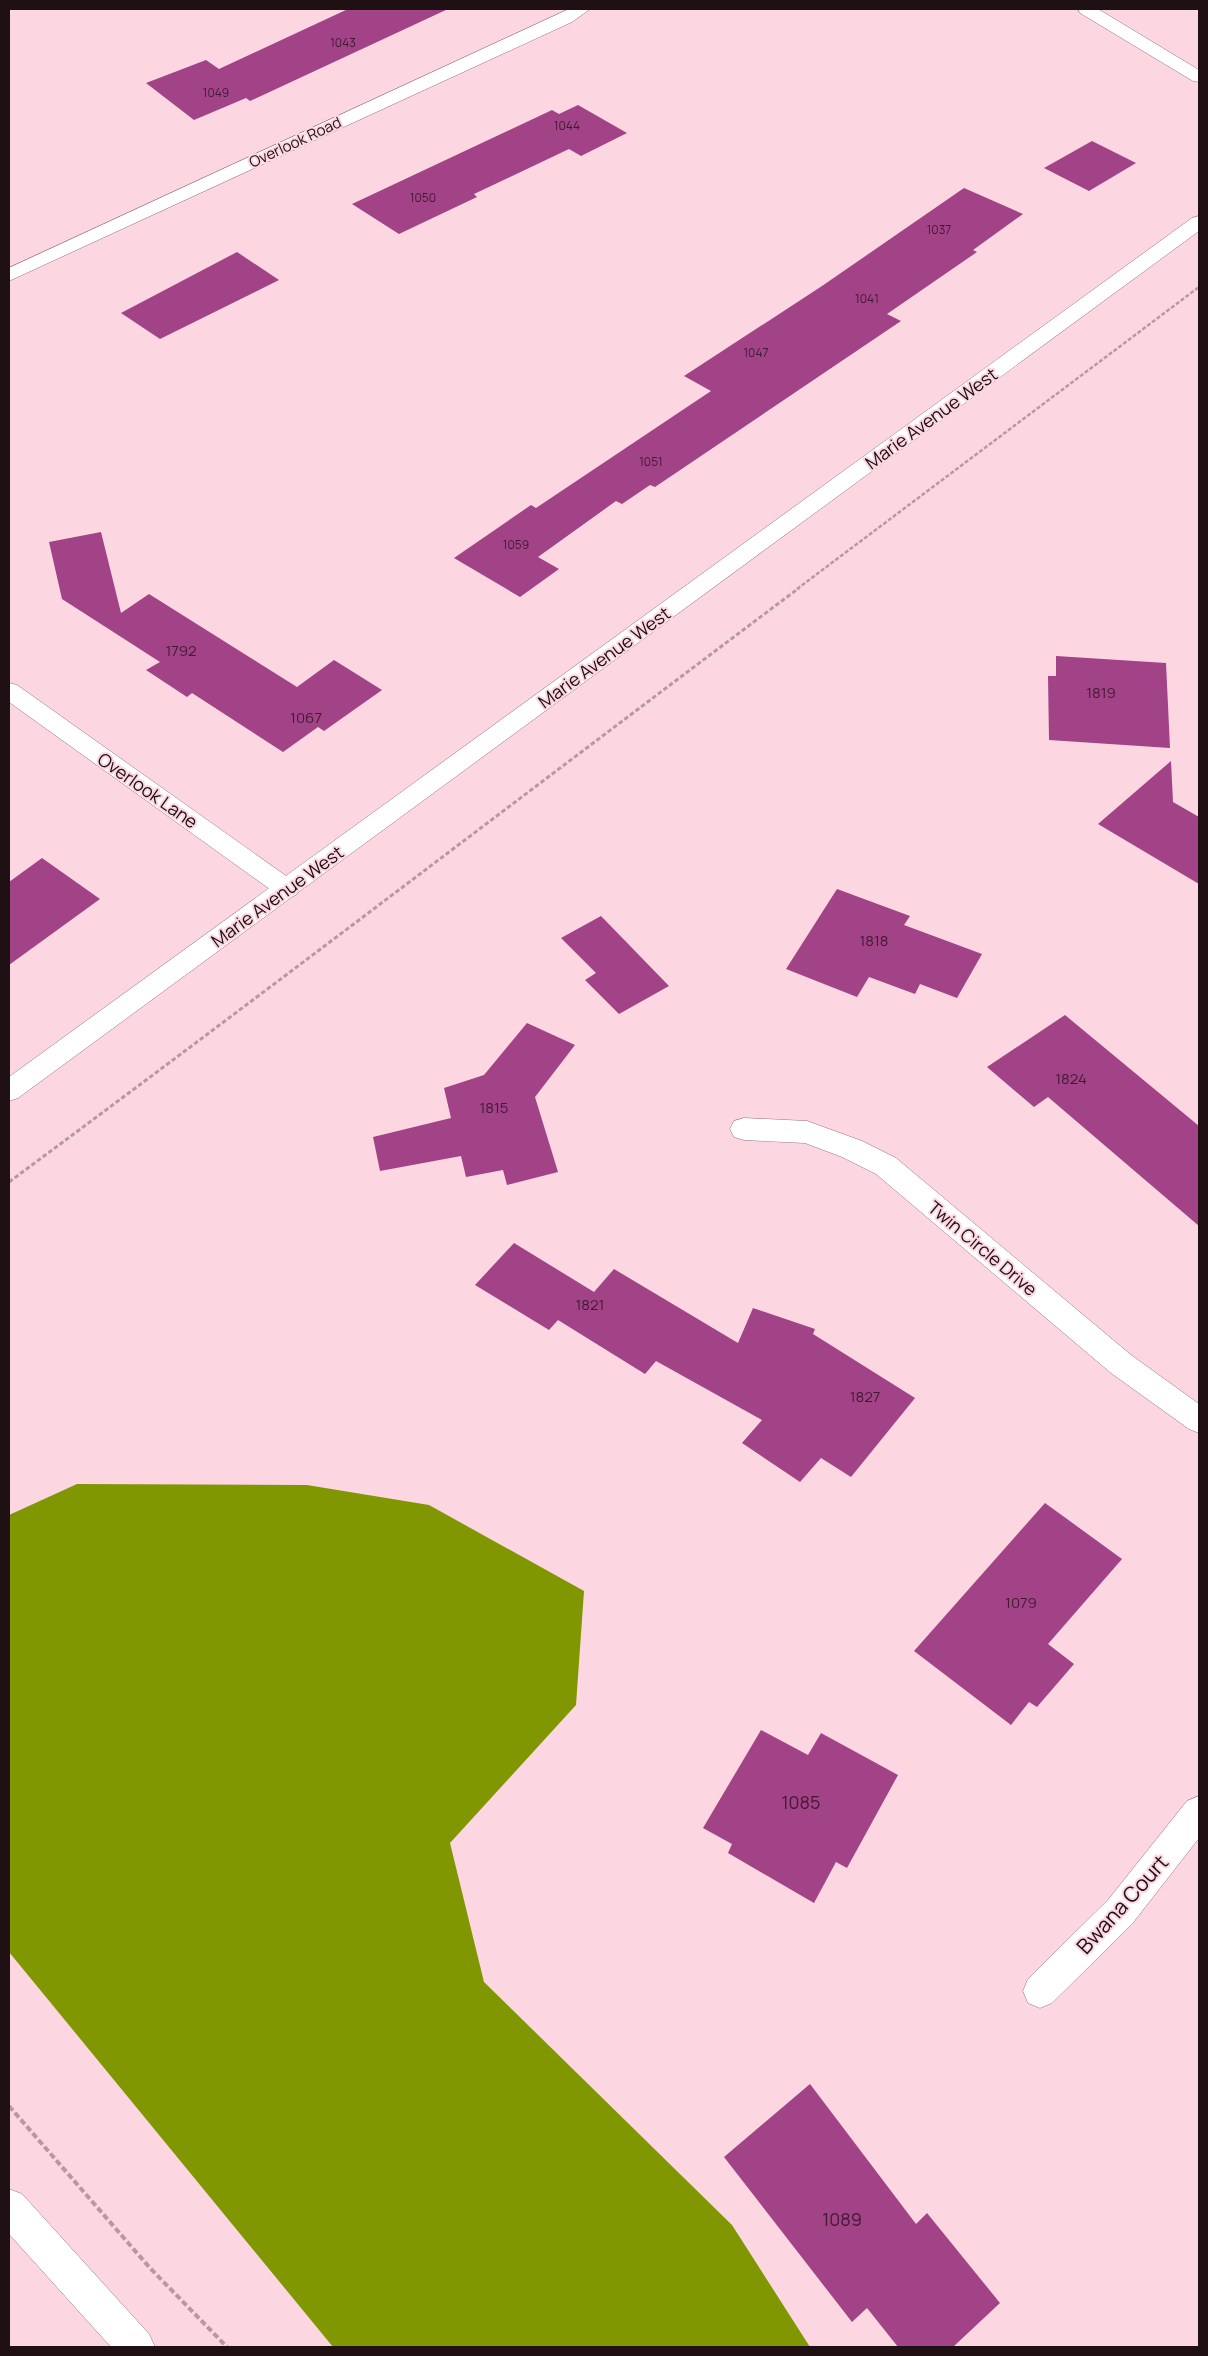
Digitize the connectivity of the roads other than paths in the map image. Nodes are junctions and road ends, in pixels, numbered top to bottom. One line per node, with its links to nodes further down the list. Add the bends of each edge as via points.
1 (581, 9): 5 (street, Overlook Road)
2 (1086, 9): 3 (street)
3 (1199, 77)
4 (1199, 222): 7 (street, Marie Avenue West)
5 (9, 275)
6 (9, 692): 7 (street, Overlook Lane)
7 (287, 889): 8 (street, Marie Avenue West)
8 (9, 1091)
9 (744, 1129): 10 (street, Twin Circle Drive, via 807,1132 886,1166 1121,1364)
10 (1199, 1420)
11 (1199, 1812): 12 (street, Bwana Court, via 1120,1912)
12 (1040, 1991)
13 (9, 2206): 14 (street)
14 (136, 2347)

